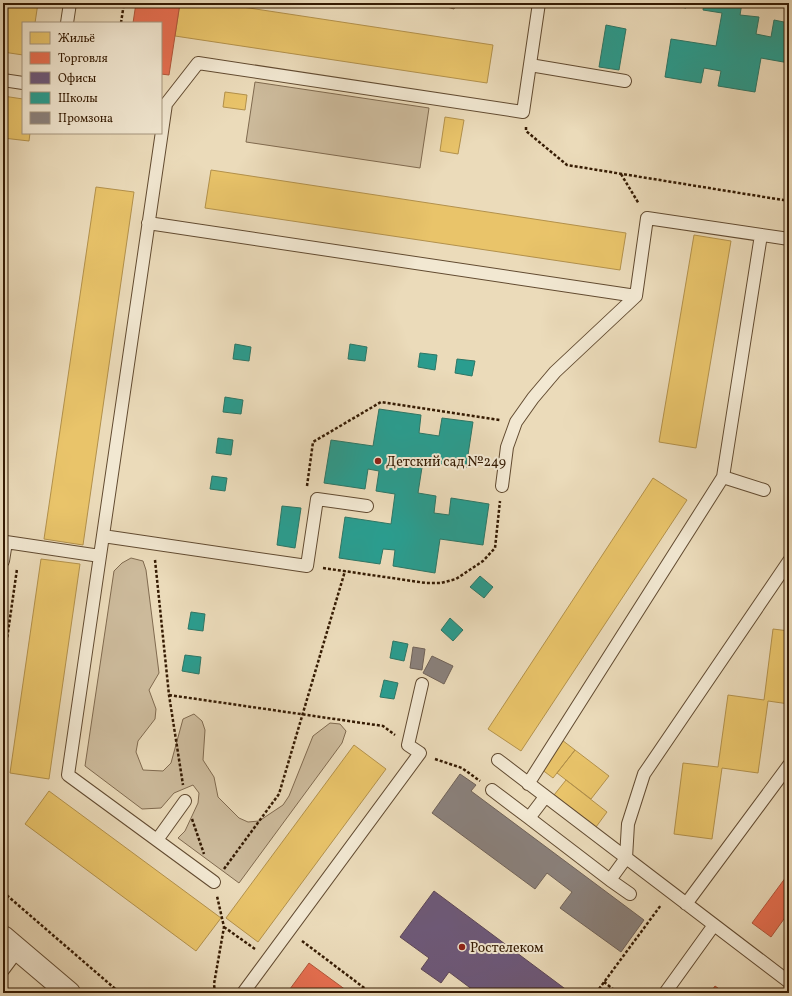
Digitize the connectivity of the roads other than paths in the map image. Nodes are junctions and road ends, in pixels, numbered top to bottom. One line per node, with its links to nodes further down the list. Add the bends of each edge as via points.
1 (70, 3): 3 (lane)
2 (539, 3): 4 (lane)
3 (67, 22)
4 (530, 65): 6 (lane); 8 (lane, via 523,112 198,63)
5 (3, 80): 7 (lane)
6 (625, 81)
7 (22, 83)
8 (163, 104)
9 (159, 134): 10 (lane)
10 (148, 223): 13 (lane); 18 (lane)
11 (761, 235): 12 (lane); 13 (lane, via 647,218); 14 (lane)
12 (789, 239)
13 (636, 296): 15 (lane, via 555,372 516,422 507,447)
14 (723, 477): 16 (lane); 25 (lane)
15 (502, 486)
16 (764, 490)
17 (368, 506): 18 (lane, via 317,499 307,566)
18 (103, 536): 19 (lane)
19 (100, 556): 20 (lane, via 6,542); 30 (lane, via 68,775)
20 (3, 561)
21 (789, 561): 31 (lane, via 644,774 628,824)
22 (422, 684): 41 (lane, via 408,745 420,753)
23 (498, 760): 25 (lane)
24 (789, 766): 35 (lane)
25 (528, 784): 27 (lane)
26 (492, 790): 29 (lane)
27 (546, 797): 29 (lane); 31 (lane)
28 (185, 801): 30 (lane)
29 (529, 818): 32 (lane)
30 (157, 840): 33 (lane)
31 (626, 858): 32 (lane); 35 (lane)
32 (610, 880): 34 (lane)
33 (214, 882)
34 (630, 894)
35 (686, 904): 36 (lane)
36 (714, 925): 39 (lane); 42 (lane)
37 (11, 943): 38 (lane); 40 (street)
38 (3, 970)
39 (789, 982)
40 (69, 993)
41 (243, 993)
42 (665, 993)

